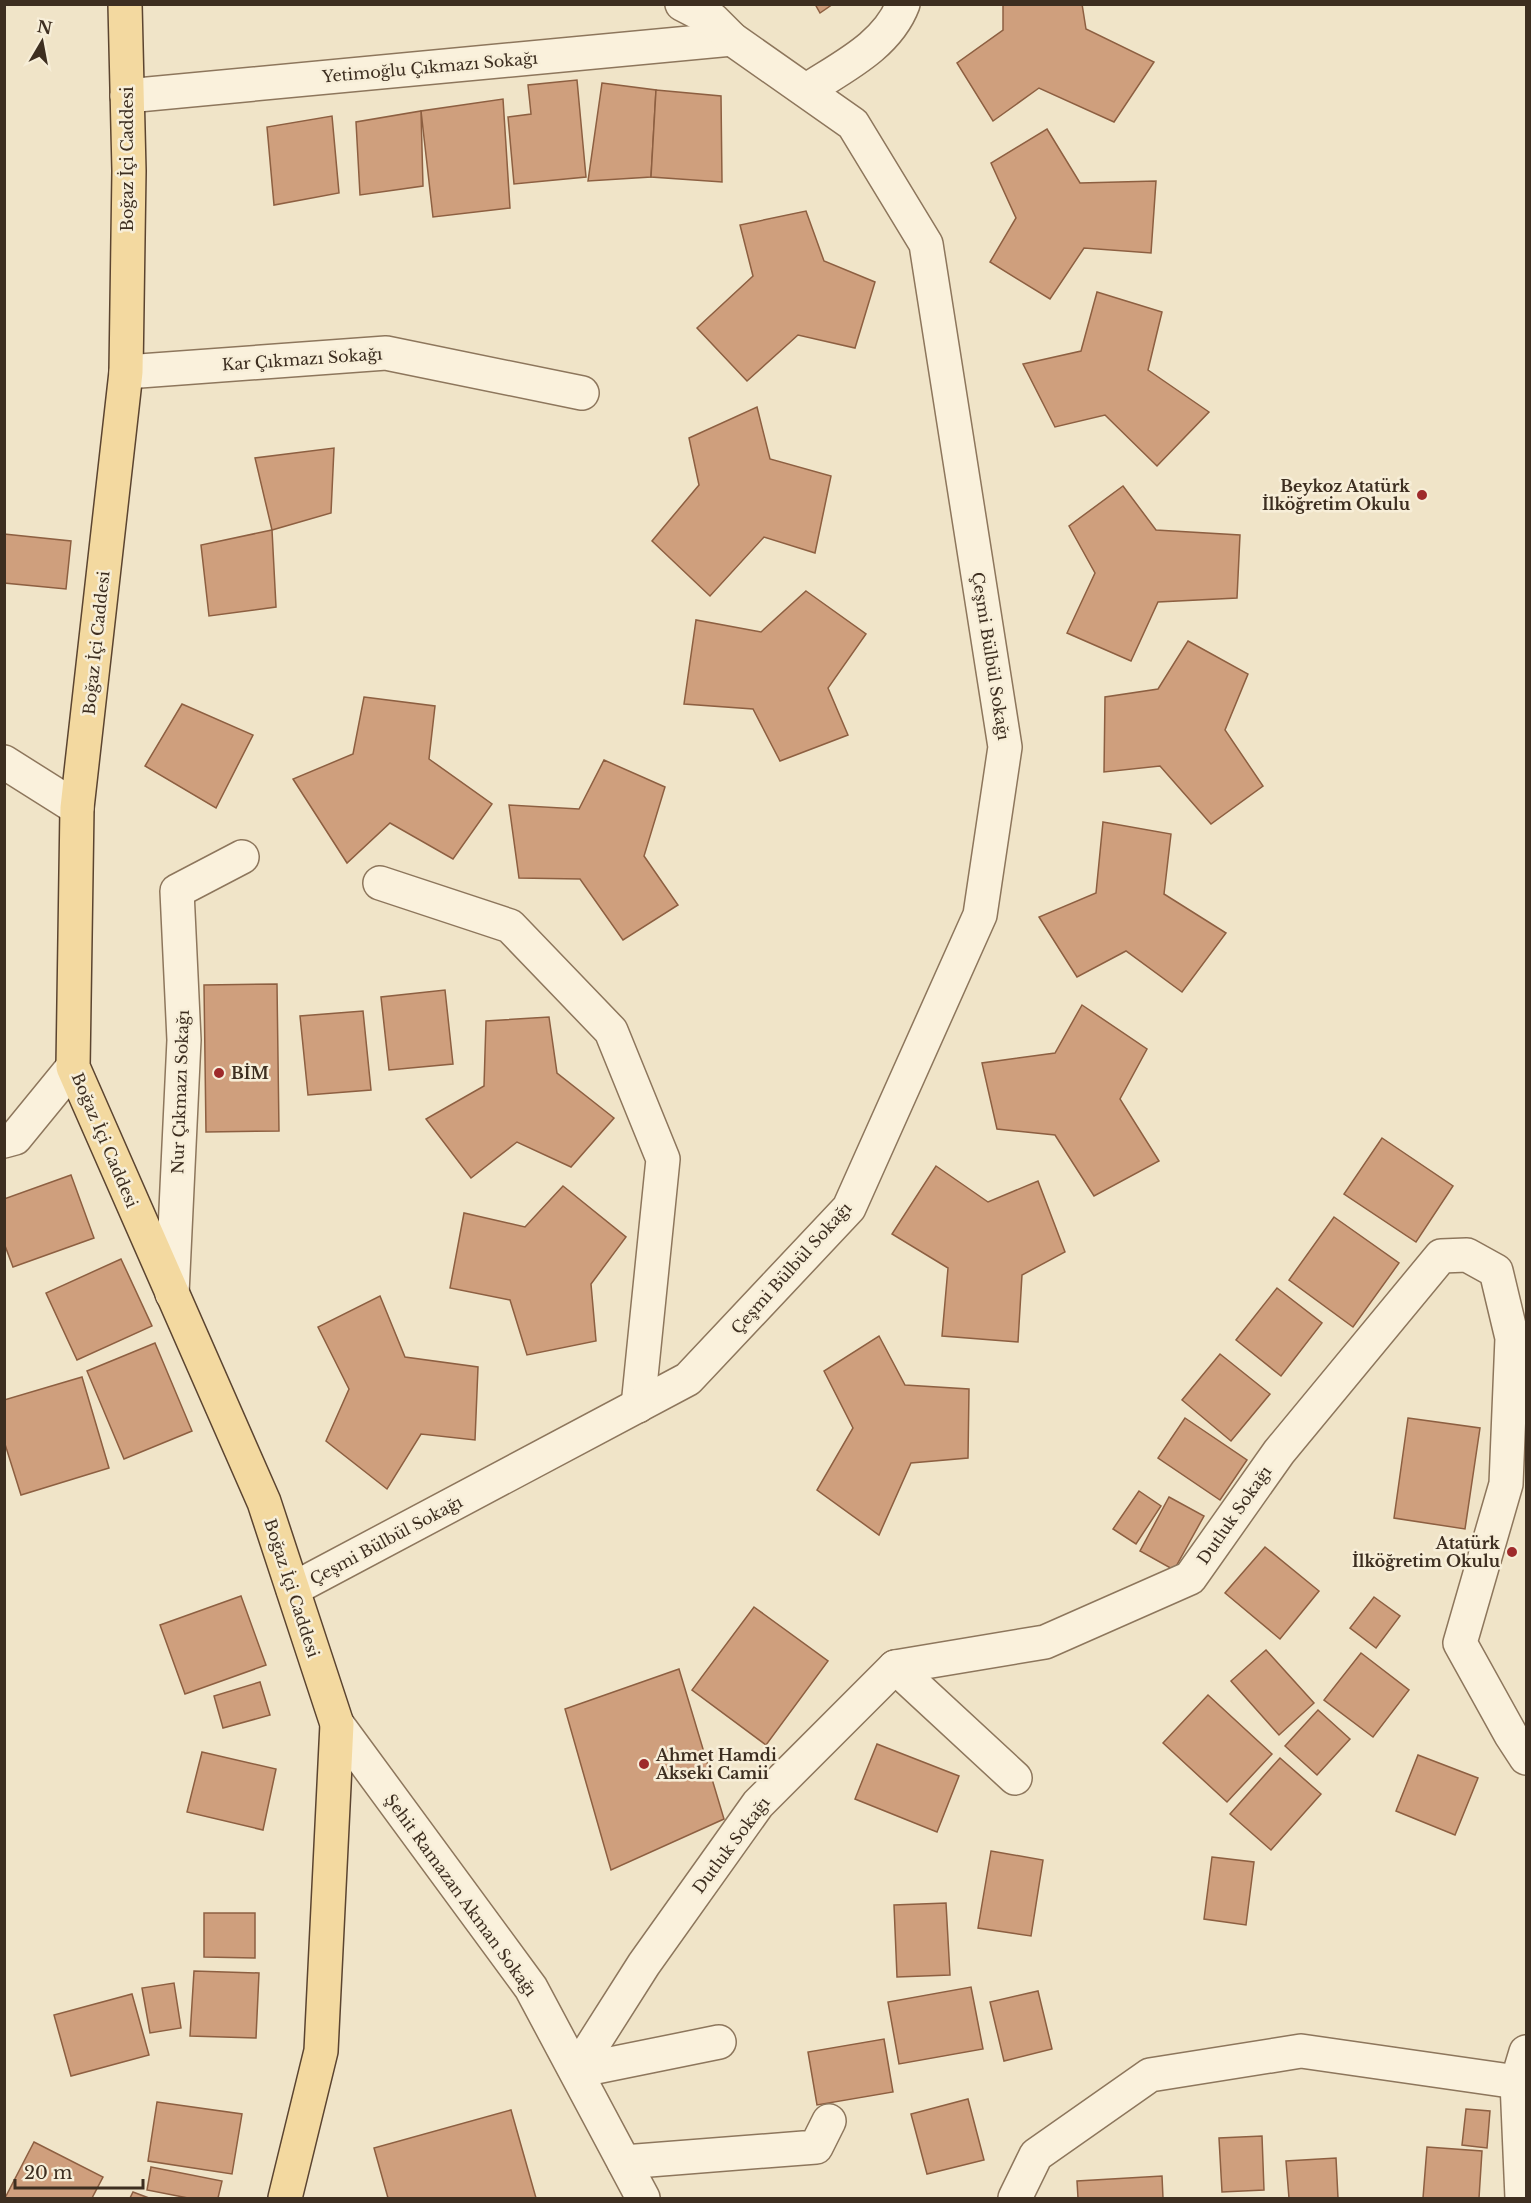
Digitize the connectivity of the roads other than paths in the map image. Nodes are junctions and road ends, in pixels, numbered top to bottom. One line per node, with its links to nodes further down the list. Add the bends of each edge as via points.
1 (124, 4): 6 (main road, Boğaz İçi Caddesi)
2 (682, 4): 4 (street, Çeşmi Bülbül Sokağı, via 713,20)
3 (903, 4): 5 (street, via 897,20 870,49)
4 (732, 39): 5 (street, Çeşmi Bülbül Sokağı); 6 (street, Yetimoğlu Çıkmazı Sokağı)
5 (807, 90): 16 (street, Çeşmi Bülbül Sokağı, via 853,124 926,244 1005,747 980,915 849,1208 688,1379)
6 (127, 96): 7 (main road, Boğaz İçi Caddesi)
7 (126, 372): 8 (street, Kar Çıkmazı Sokağı, via 386,352); 10 (main road, Boğaz İçi Caddesi)
8 (582, 393)
9 (4, 762): 10 (street)
10 (77, 808): 13 (main road, Boğaz İçi Caddesi)
11 (242, 857): 15 (street, Nur Çıkmazı Sokağı, via 177,891 184,1040)
12 (380, 883): 16 (street, via 510,926 611,1030 663,1159)
13 (73, 1067): 14 (street, via 15,1137); 15 (main road, Boğaz İçi Caddesi)
14 (4, 1141)
15 (172, 1294): 17 (main road, Boğaz İçi Caddesi, via 264,1502)
16 (638, 1406): 17 (street, Çeşmi Bülbül Sokağı)
17 (292, 1589): 19 (main road, Boğaz İçi Caddesi)
18 (895, 1667): 20 (street, Dutluk Sokağı, via 1044,1642 1190,1578 1280,1452 1441,1256 1467,1256 1496,1271 1512,1338 1506,1484 1460,1643); 21 (street); 24 (street, Dutluk Sokağı, via 758,1804 644,1964)
19 (337, 1724): 24 (street, Şehit Ramazan Akman Sokağı, via 531,1988); 27 (main road, Boğaz İçi Caddesi, via 321,2051)
20 (1527, 1758)
21 (1015, 1778)
22 (719, 2042): 24 (street)
23 (1522, 2067): 31 (street, via 1300,2051 1150,2075 1036,2155); 32 (street)
24 (576, 2071): 26 (street, Şehit Ramazan Akman Sokağı)
25 (829, 2121): 26 (street, via 816,2147)
26 (624, 2162): 30 (street, Şehit Ramazan Akman Sokağı)
27 (292, 2167): 28 (main road, Boğaz İçi Caddesi); 29 (street)
28 (285, 2199)
29 (299, 2199)
30 (643, 2199)
31 (1015, 2199)
32 (1521, 2199)

